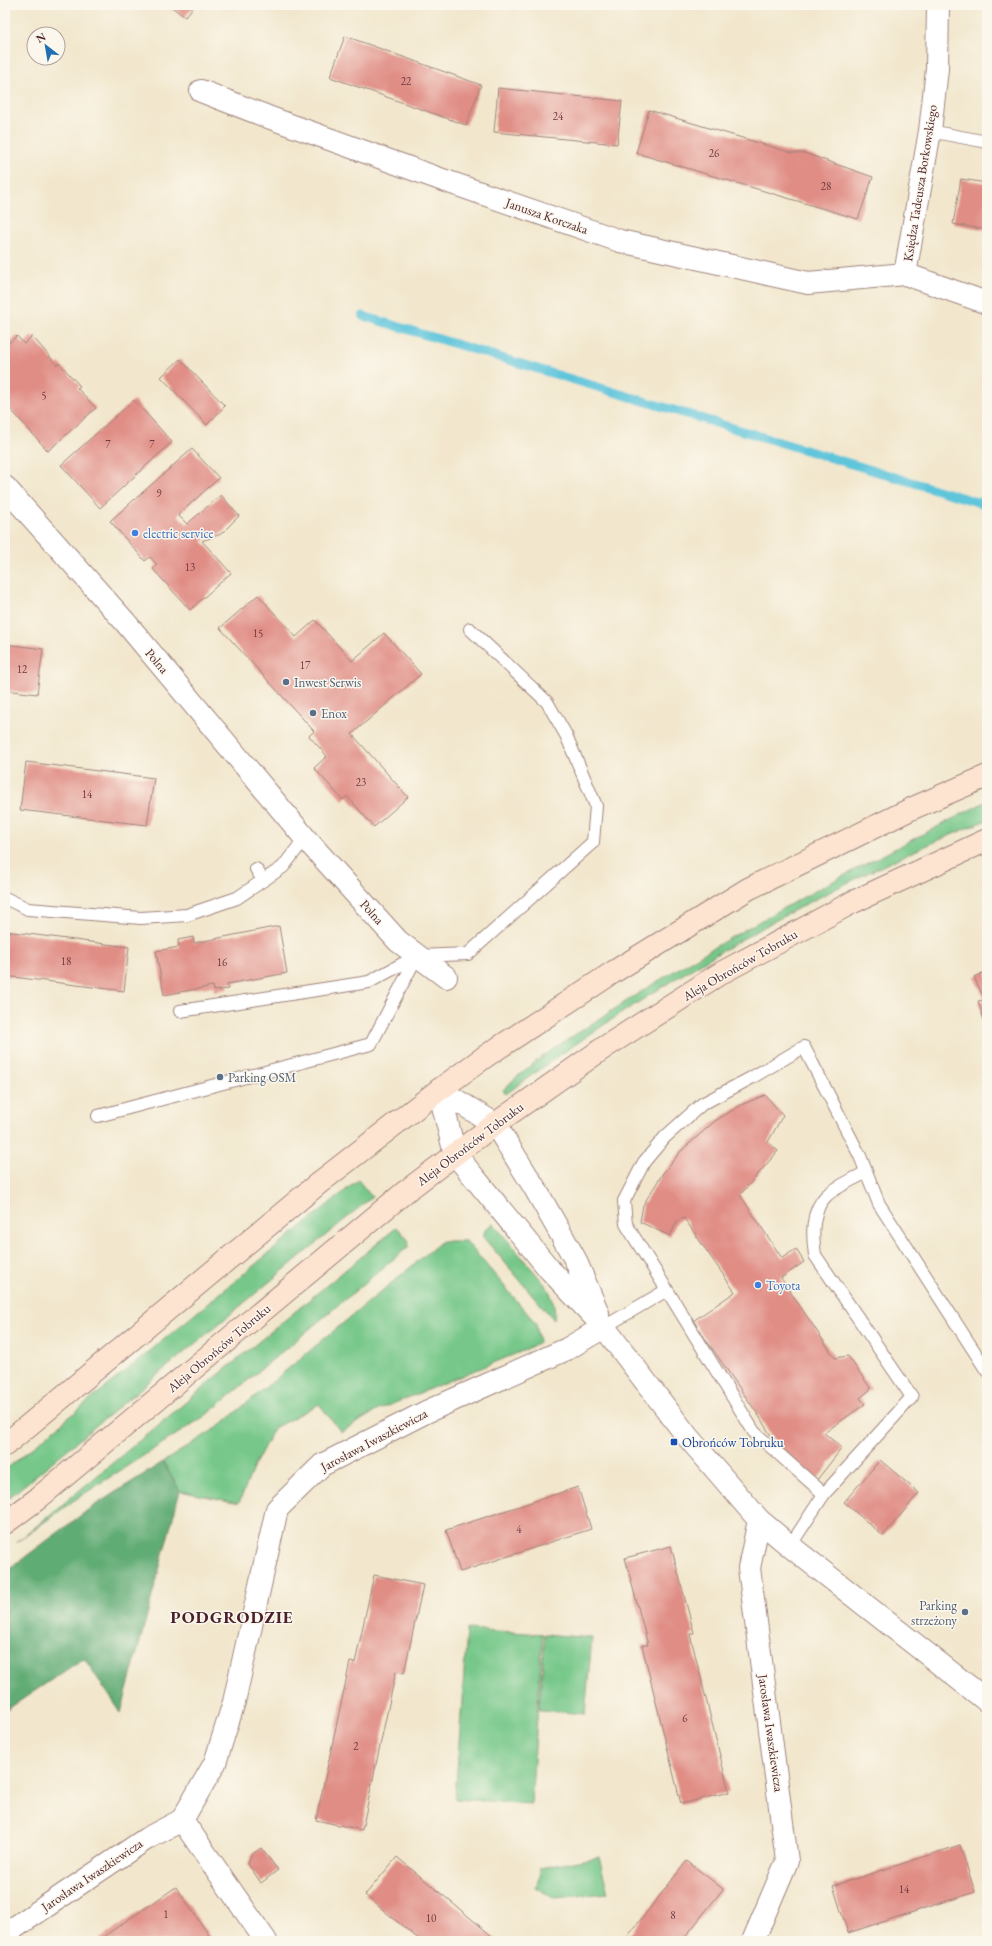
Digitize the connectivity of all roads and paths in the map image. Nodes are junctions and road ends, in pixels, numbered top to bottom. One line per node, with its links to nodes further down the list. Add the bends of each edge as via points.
1 (938, 5): 3 (street, Księdza Tadeusza Borkowskiego, via 937,69)
2 (201, 91): 5 (street, Janusza Korczaka, via 440,179 620,241 808,283)
3 (930, 131): 4 (lane); 5 (street, Księdza Tadeusza Borkowskiego)
4 (987, 142)
5 (905, 274): 6 (street, Księdza Tadeusza Borkowskiego)
6 (987, 303)
7 (5, 487): 10 (street, Polna, via 126,622)
8 (470, 629): 15 (lane, via 547,702 566,735 596,806 593,842 468,954)
9 (987, 776): 18 (main road, via 913,808 748,889 614,971)
10 (305, 838): 13 (lane, via 283,867); 15 (street, Polna, via 398,941)
11 (987, 840): 20 (main road, Aleja Obrońców Tobruku, via 853,902 721,974 604,1047)
12 (256, 869): 13 (lane)
13 (263, 880): 14 (lane, via 237,898 187,915 141,918 28,909)
14 (5, 898)
15 (417, 956): 16 (street, Polna); 17 (lane, via 369,982); 19 (lane, via 371,1044)
16 (446, 977)
17 (180, 1011)
18 (439, 1090): 20 (street); 21 (street); 26 (main road, via 319,1183)
19 (98, 1116)
20 (495, 1124): 21 (main road, Aleja Obrońców Tobruku); 24 (street, via 575,1259)
21 (455, 1154): 24 (street, via 550,1270); 31 (main road, Aleja Obrońców Tobruku)
22 (866, 1172): 23 (lane, via 804,1047 702,1104 665,1137 644,1162 624,1201 626,1224); 25 (lane, via 879,1204); 29 (lane, via 826,1196 815,1216 812,1236 815,1255 912,1397)
23 (667, 1290): 24 (lane); 29 (lane, via 754,1432)
24 (604, 1327): 30 (street, via 687,1436); 34 (street, Jarosława Iwaszkiewicza, via 567,1349 426,1412 322,1464 277,1509 234,1702 215,1763)
25 (987, 1371)
26 (46, 1411): 27 (street); 28 (main road)
27 (5, 1430)
28 (5, 1445)
29 (824, 1494): 32 (lane)
30 (759, 1520): 32 (street); 37 (street, Jarosława Iwaszkiewicza, via 749,1568 787,1861)
31 (5, 1524)
32 (790, 1546): 33 (street)
33 (987, 1701)
34 (182, 1820): 35 (street, Jarosława Iwaszkiewicza, via 146,1839); 36 (street)
35 (5, 1934)
36 (266, 1941)
37 (753, 1941)

